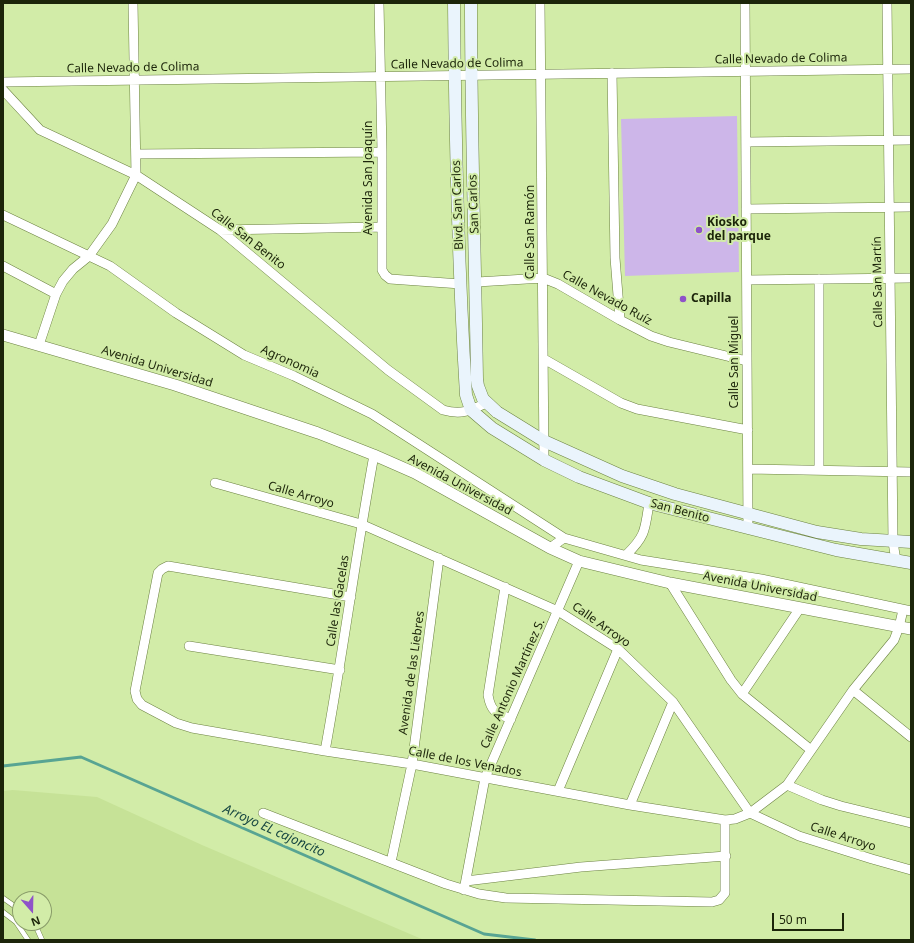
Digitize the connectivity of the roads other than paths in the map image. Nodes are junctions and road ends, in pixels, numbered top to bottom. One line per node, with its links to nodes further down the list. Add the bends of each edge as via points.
1 (133, 3): 16 (street)
2 (379, 3): 15 (street, Avenida San Joaquín)
3 (454, 3): 14 (main road, Blvd. San Carlos)
4 (471, 3): 13 (main road, San Carlos)
5 (540, 3): 12 (street, Calle San Ramón)
6 (745, 3): 10 (street, Calle San Miguel)
7 (887, 3): 8 (street, Calle San Martín)
8 (888, 69): 9 (street, Calle Nevado de Colima); 10 (street, Calle Nevado de Colima); 19 (street, Calle San Martín)
9 (911, 69)
10 (745, 71): 11 (street, Calle Nevado de Colima); 21 (street, Calle San Miguel)
11 (612, 73): 12 (street, Calle Nevado de Colima); 41 (street, via 615,258)
12 (542, 74): 13 (street, Calle Nevado de Colima); 33 (street, Calle San Ramón)
13 (471, 75): 14 (street, Calle Nevado de Colima); 38 (main road, San Carlos)
14 (454, 76): 15 (street, Calle Nevado de Colima); 39 (main road, Blvd. San Carlos)
15 (380, 77): 16 (street, Calle Nevado de Colima); 22 (street, Avenida San Joaquín)
16 (135, 80): 17 (street, Calle Nevado de Colima); 23 (street)
17 (3, 82)
18 (3, 90): 24 (street, Calle San Benito, via 40,130)
19 (889, 140): 20 (street); 21 (street); 26 (street, Calle San Martín)
20 (911, 140)
21 (746, 142): 27 (street, Calle San Miguel)
22 (382, 152): 23 (street); 29 (street, Avenida San Joaquín)
23 (136, 154): 24 (street)
24 (136, 175): 30 (street, Calle San Benito); 31 (street, via 118,213)
25 (911, 207): 26 (street)
26 (890, 208): 27 (street); 34 (street, Calle San Martín)
27 (746, 209): 37 (street, Calle San Miguel)
28 (3, 215): 31 (street, Agronomia)
29 (381, 227): 30 (street); 39 (street, Avenida San Joaquín, via 382,270 390,279)
30 (220, 230): 47 (street, Calle San Benito, via 388,370 443,410 456,412)
31 (89, 256): 40 (street, via 63,280); 61 (street, Agronomia, via 110,266 176,313 244,355 372,414)
32 (3, 266): 40 (street)
33 (543, 278): 38 (street, Calle Nevado Ruíz); 41 (street, Calle Nevado Ruíz); 44 (street, Calle San Ramón)
34 (890, 278): 35 (street); 36 (street); 54 (street, Calle San Martín)
35 (911, 278)
36 (819, 279): 37 (street); 53 (street)
37 (747, 280): 45 (street, Calle San Miguel)
38 (476, 282): 46 (main road, San Carlos, via 478,386)
39 (461, 284): 47 (main road, Blvd. San Carlos, via 466,394)
40 (56, 294): 43 (street)
41 (620, 320): 45 (street, Calle Nevado Ruíz, via 669,342)
42 (3, 335): 43 (street, Avenida Universidad)
43 (39, 345): 50 (street, Avenida Universidad, via 174,384)
44 (544, 358): 48 (street, via 621,403); 49 (street, Calle San Ramón)
45 (747, 361): 48 (street, Calle San Miguel)
46 (486, 403): 47 (street); 49 (main road, San Benito)
47 (470, 409): 51 (main road, San Benito, via 492,428)
48 (748, 430): 52 (street, Calle San Miguel)
49 (544, 441): 51 (street, Calle San Ramón); 58 (main road, San Benito, via 622,476 674,494)
50 (374, 455): 59 (street, Calle las Gacelas); 64 (street, Avenida Universidad, via 414,473)
51 (544, 460): 57 (main road, San Benito, via 579,477)
52 (748, 469): 53 (street); 58 (street, Calle San Miguel)
53 (819, 470): 54 (street)
54 (893, 472): 55 (street); 62 (street, Calle San Martín)
55 (911, 472)
56 (215, 483): 59 (street, Calle Arroyo)
57 (649, 503): 60 (main road, San Benito); 65 (street, via 643,536)
58 (748, 513): 60 (street, Calle San Miguel); 62 (main road, San Benito, via 818,532)
59 (361, 524): 66 (street, Calle Arroyo); 72 (street, Calle las Gacelas)
60 (748, 528): 68 (main road, San Benito, via 836,550)
61 (564, 538): 64 (street); 65 (street)
62 (893, 542): 63 (main road, San Benito); 68 (street, Calle San Martín)
63 (911, 542)
64 (550, 548): 67 (street, Avenida Universidad)
65 (626, 555): 74 (street, via 760,579)
66 (439, 558): 71 (street, Calle Arroyo); 88 (street, Avenida de las Liebres)
67 (579, 561): 70 (street, Avenida Universidad); 75 (street, Calle Antonio Martínez S.)
68 (896, 561): 69 (main road, San Benito)
69 (911, 563)
70 (670, 583): 73 (street, Avenida Universidad); 82 (street)
71 (505, 587): 75 (street, Calle Arroyo); 84 (street, via 488,695 491,709)
72 (351, 597): 80 (street, Calle las Gacelas); 87 (street, Calle de los Venados, via 168,566 158,573 135,691 142,705 176,723)
73 (800, 608): 76 (street, Avenida Universidad); 82 (street)
74 (907, 610): 76 (street, Calle de los Venados)
75 (558, 611): 79 (street, Calle Arroyo); 84 (street, Calle Antonio Martínez S.)
76 (899, 627): 77 (street, Avenida Universidad); 81 (street, Calle de los Venados, via 894,640)
77 (911, 629)
78 (189, 646): 80 (street)
79 (618, 649): 83 (street, Calle Arroyo); 91 (street)
80 (340, 670): 87 (street, Calle las Gacelas)
81 (853, 690): 85 (street); 86 (street, Calle de los Venados)
82 (742, 694): 86 (street)
83 (674, 702): 92 (street); 94 (street, Calle Arroyo)
84 (511, 719): 89 (street, Calle Antonio Martínez S.)
85 (911, 737)
86 (811, 750): 90 (street, Calle de los Venados)
87 (325, 751): 88 (street, Calle de los Venados)
88 (412, 764): 89 (street, Calle de los Venados); 98 (street, Avenida de las Liebres)
89 (485, 778): 91 (street, Calle de los Venados); 100 (street, Calle Antonio Martínez S.)
90 (787, 785): 94 (street, Calle de los Venados); 96 (street, via 841,806)
91 (558, 792): 92 (street, Calle de los Venados)
92 (630, 805): 95 (street, Calle de los Venados)
93 (263, 813): 98 (street)
94 (750, 813): 95 (street, Calle de los Venados); 99 (street, Calle Arroyo, via 799,836)
95 (725, 820): 97 (street)
96 (911, 823)
97 (726, 856): 100 (street, via 581,867); 100 (street, via 725,893 719,900 712,902 506,898 479,894)
98 (391, 862): 100 (street, via 446,884)
99 (911, 870)
100 (465, 885)
101 (3, 898): 102 (lane)
102 (12, 904)
103 (3, 912): 104 (lane, via 16,922)
104 (28, 940)

